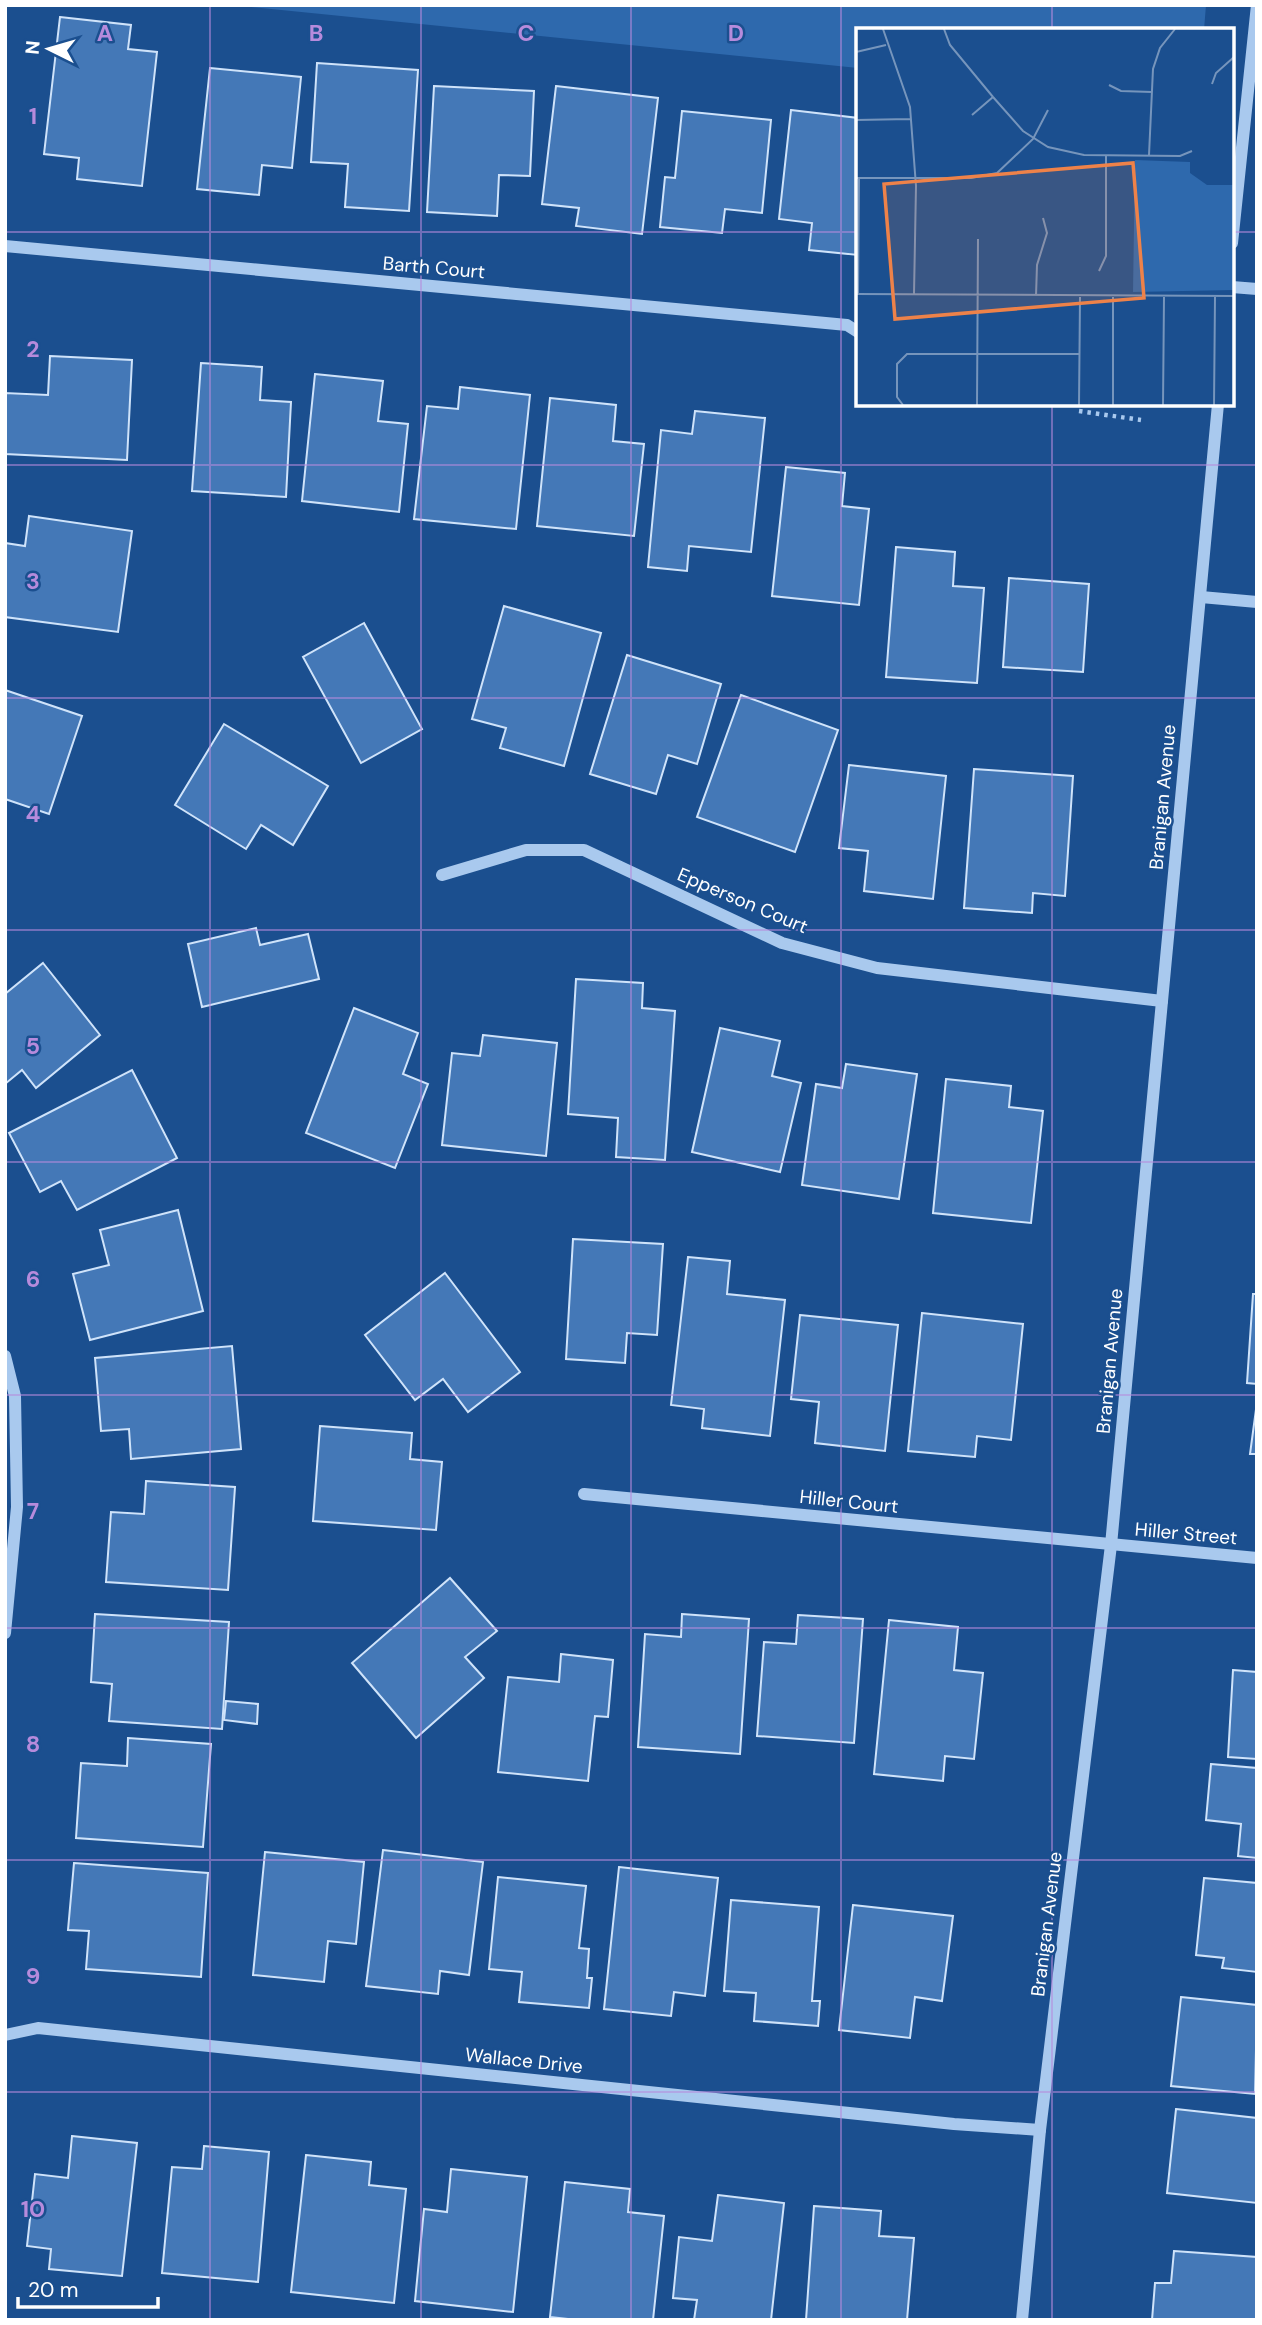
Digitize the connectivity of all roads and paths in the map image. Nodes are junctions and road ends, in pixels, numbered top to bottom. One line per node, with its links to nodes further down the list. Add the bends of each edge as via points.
1 (1256, 5): 2 (street)
2 (1234, 223)
3 (5, 246): 6 (street, Barth Court, via 833,324)
4 (1234, 287): 5 (street)
5 (1257, 289)
6 (856, 331)
7 (1218, 406): 10 (street, Branigan Avenue)
8 (1079, 411): 9 (path)
9 (1141, 420)
10 (1201, 597): 11 (street); 13 (street, Branigan Avenue)
11 (1257, 603)
12 (442, 876): 13 (street, Epperson Court, via 526,850 584,850 782,943 877,968)
13 (1162, 1001): 16 (street, Branigan Avenue)
14 (5, 1356): 18 (street, via 15,1396 17,1507)
15 (584, 1494): 16 (street, Hiller Court)
16 (1111, 1545): 17 (street, Hiller Street); 20 (street, Branigan Avenue)
17 (1257, 1558)
18 (5, 1633)
19 (5, 2035): 20 (street, Wallace Drive, via 38,2028)
20 (1040, 2130): 21 (street, Branigan Avenue)
21 (1022, 2320)

